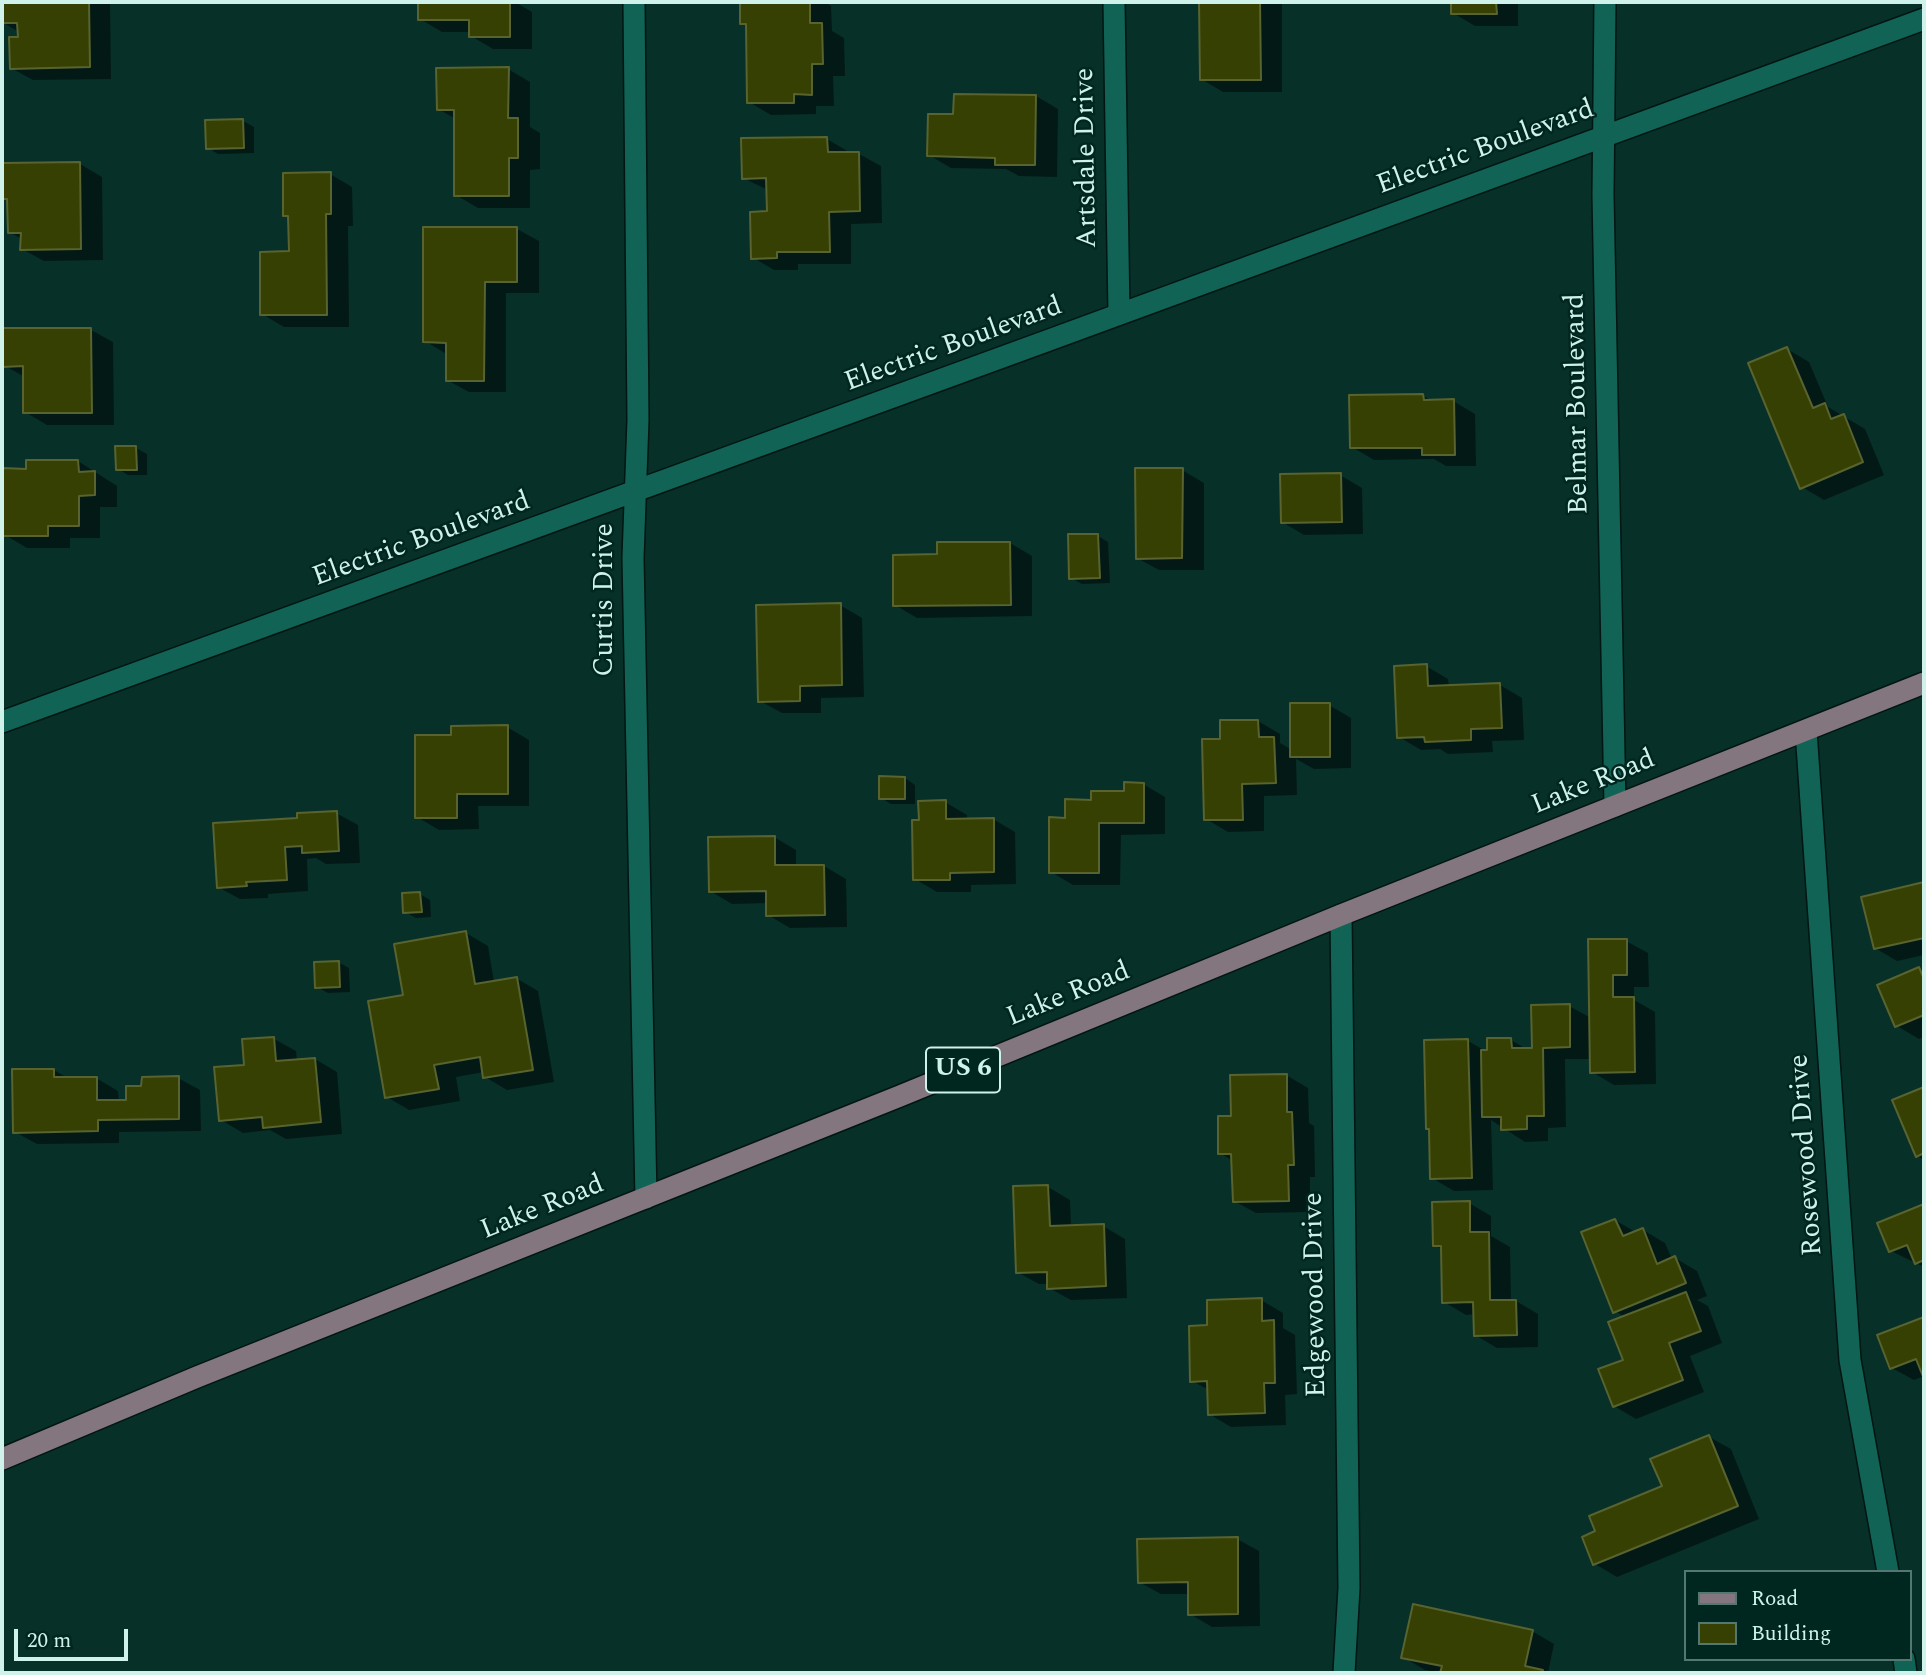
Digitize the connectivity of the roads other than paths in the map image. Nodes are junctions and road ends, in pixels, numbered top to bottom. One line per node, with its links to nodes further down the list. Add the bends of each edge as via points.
1 (634, 2): 7 (street, Curtis Drive)
2 (1114, 2): 6 (street, Artsdale Drive)
3 (1605, 2): 5 (street, Belmar Boulevard)
4 (1924, 19): 5 (street, Electric Boulevard)
5 (1605, 135): 6 (street, Electric Boulevard); 11 (street, Belmar Boulevard)
6 (1119, 314): 7 (street, Electric Boulevard)
7 (635, 494): 9 (street, Electric Boulevard); 13 (street, Curtis Drive)
8 (1924, 683): 10 (main road, Lake Road / US 6)
9 (2, 722)
10 (1806, 731): 11 (main road, Lake Road / US 6); 15 (street, Rosewood Drive, via 1850,1360)
11 (1615, 806): 12 (main road, Lake Road / US 6)
12 (1341, 915): 13 (main road, Lake Road / US 6); 16 (street, Edgewood Drive, via 1349,1588)
13 (646, 1198): 14 (main road, Lake Road / US 6)
14 (2, 1459)
15 (1888, 1570)
16 (1344, 1673)

